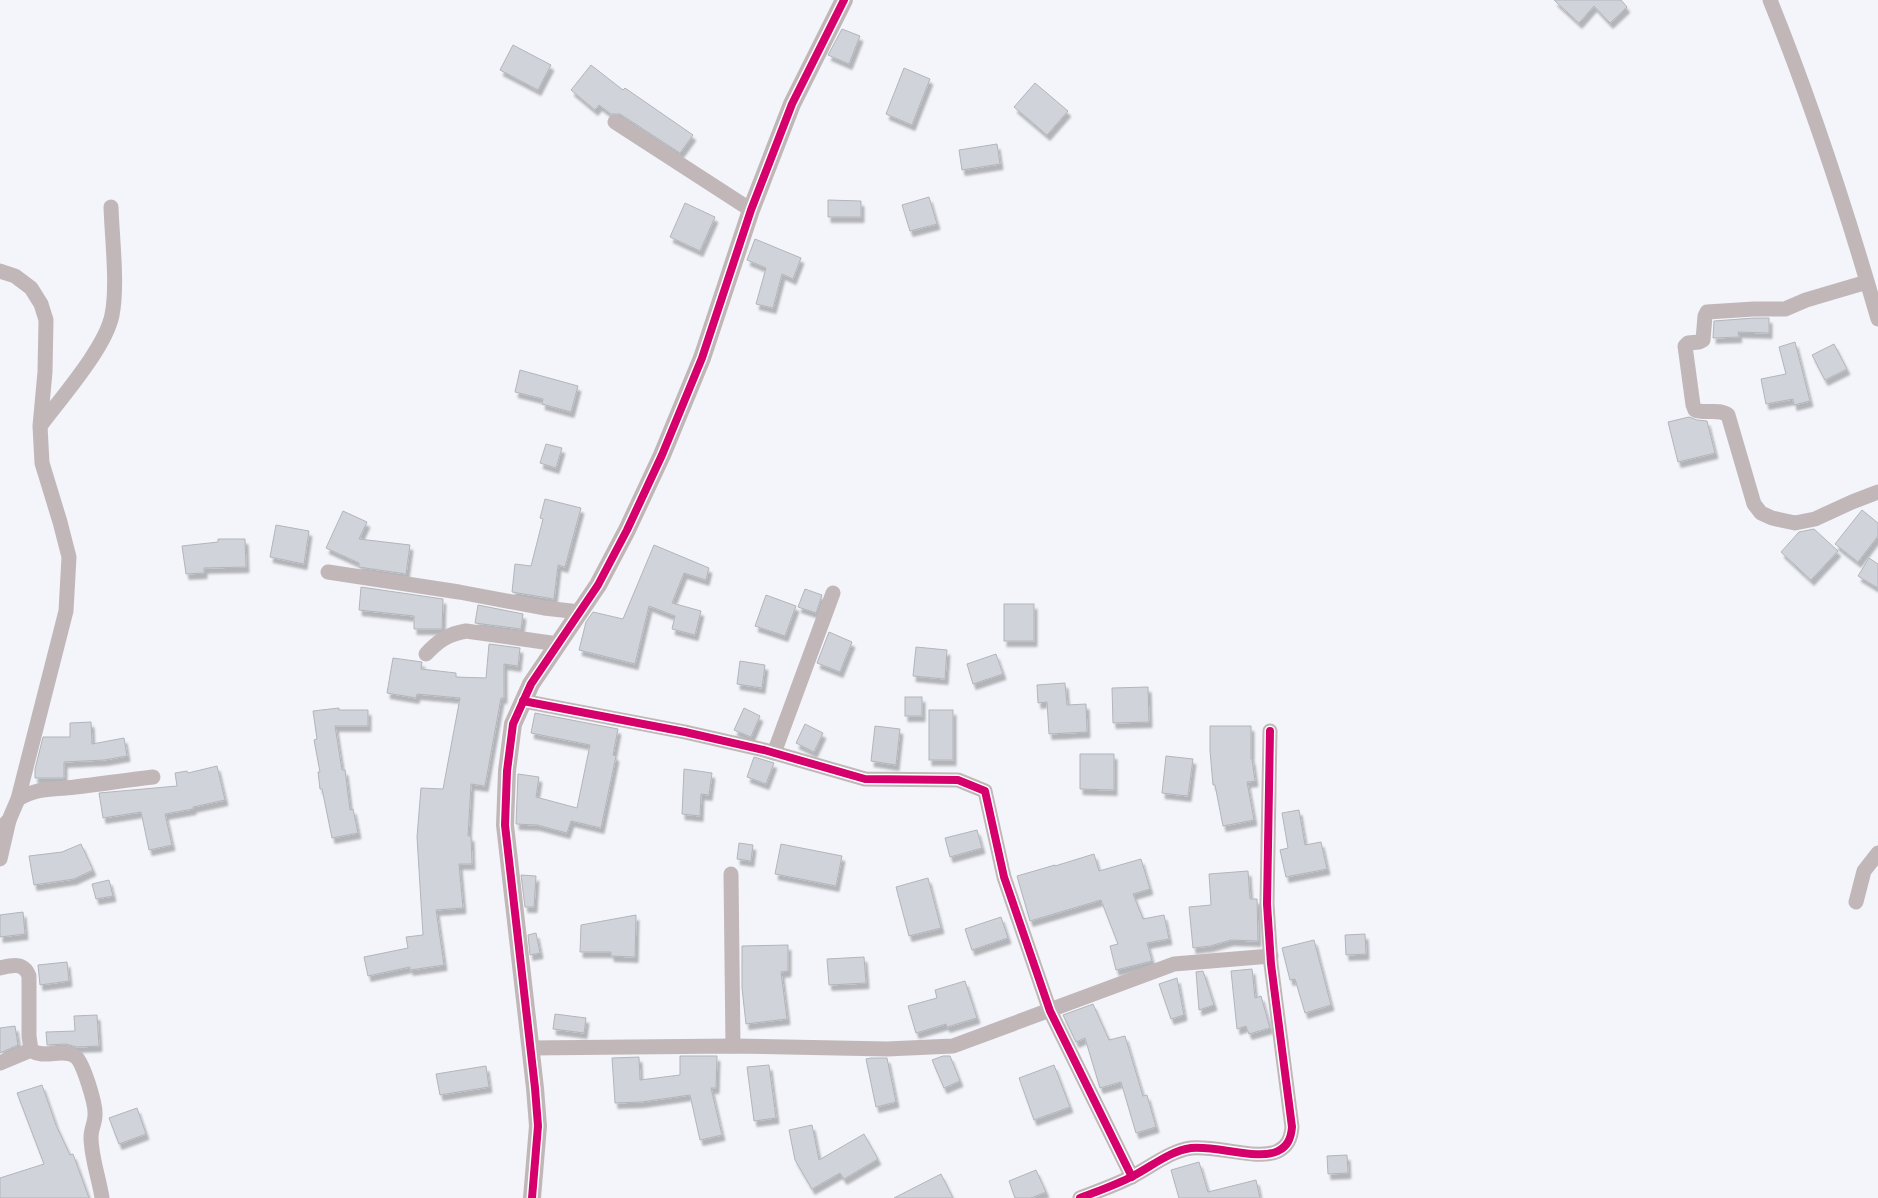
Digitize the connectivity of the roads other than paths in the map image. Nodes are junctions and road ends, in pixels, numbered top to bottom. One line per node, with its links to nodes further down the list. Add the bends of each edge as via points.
1 (844, 0): 5 (street, via 792,104)
2 (1770, 0): 7 (street, via 1806,93)
3 (615, 122): 5 (street)
4 (111, 207): 9 (street, via 112,316 105,335 82,371)
5 (751, 210): 13 (street, via 702,358 662,456 627,530)
6 (0, 271): 9 (street, via 15,276 31,288 42,304 46,320 46,372)
7 (1867, 282): 8 (street); 10 (street, via 1785,309 1707,312 1703,340 1685,346 1695,410 1728,415 1754,504 1761,513 1772,518 1804,522)
8 (1878, 319)
9 (40, 426): 20 (street, via 42,463 69,556 66,611)
10 (1878, 492)
11 (328, 572): 13 (street)
12 (833, 593): 18 (street)
13 (580, 612): 14 (street)
14 (558, 644): 15 (street, via 466,631 445,637); 16 (street)
15 (426, 654)
16 (523, 700): 18 (street); 30 (street, via 513,724 505,825)
17 (1270, 731): 26 (street, via 1267,904)
18 (774, 753): 28 (street, via 864,779 958,780 985,791 1004,877)
19 (153, 777): 20 (street, via 49,788)
20 (18, 799): 21 (street)
21 (4, 825): 23 (street)
22 (1878, 853): 25 (street, via 1864,871)
23 (0, 859)
24 (731, 874): 29 (street)
25 (1856, 902)
26 (1271, 956): 28 (street, via 1174,964); 33 (street, via 1291,1138 1278,1151 1261,1156 1227,1149 1192,1148 1177,1152)
27 (0, 968): 31 (street, via 20,966 29,976)
28 (1050, 1011): 29 (street, via 953,1046 887,1049); 33 (street)
29 (733, 1046): 30 (street)
30 (530, 1048): 35 (street, via 538,1126)
31 (31, 1050): 32 (street); 34 (street, via 39,1054 74,1055 80,1064 96,1115 91,1137)
32 (0, 1063)
33 (1132, 1177): 36 (street)
34 (102, 1198)
35 (532, 1198)
36 (1080, 1198)

